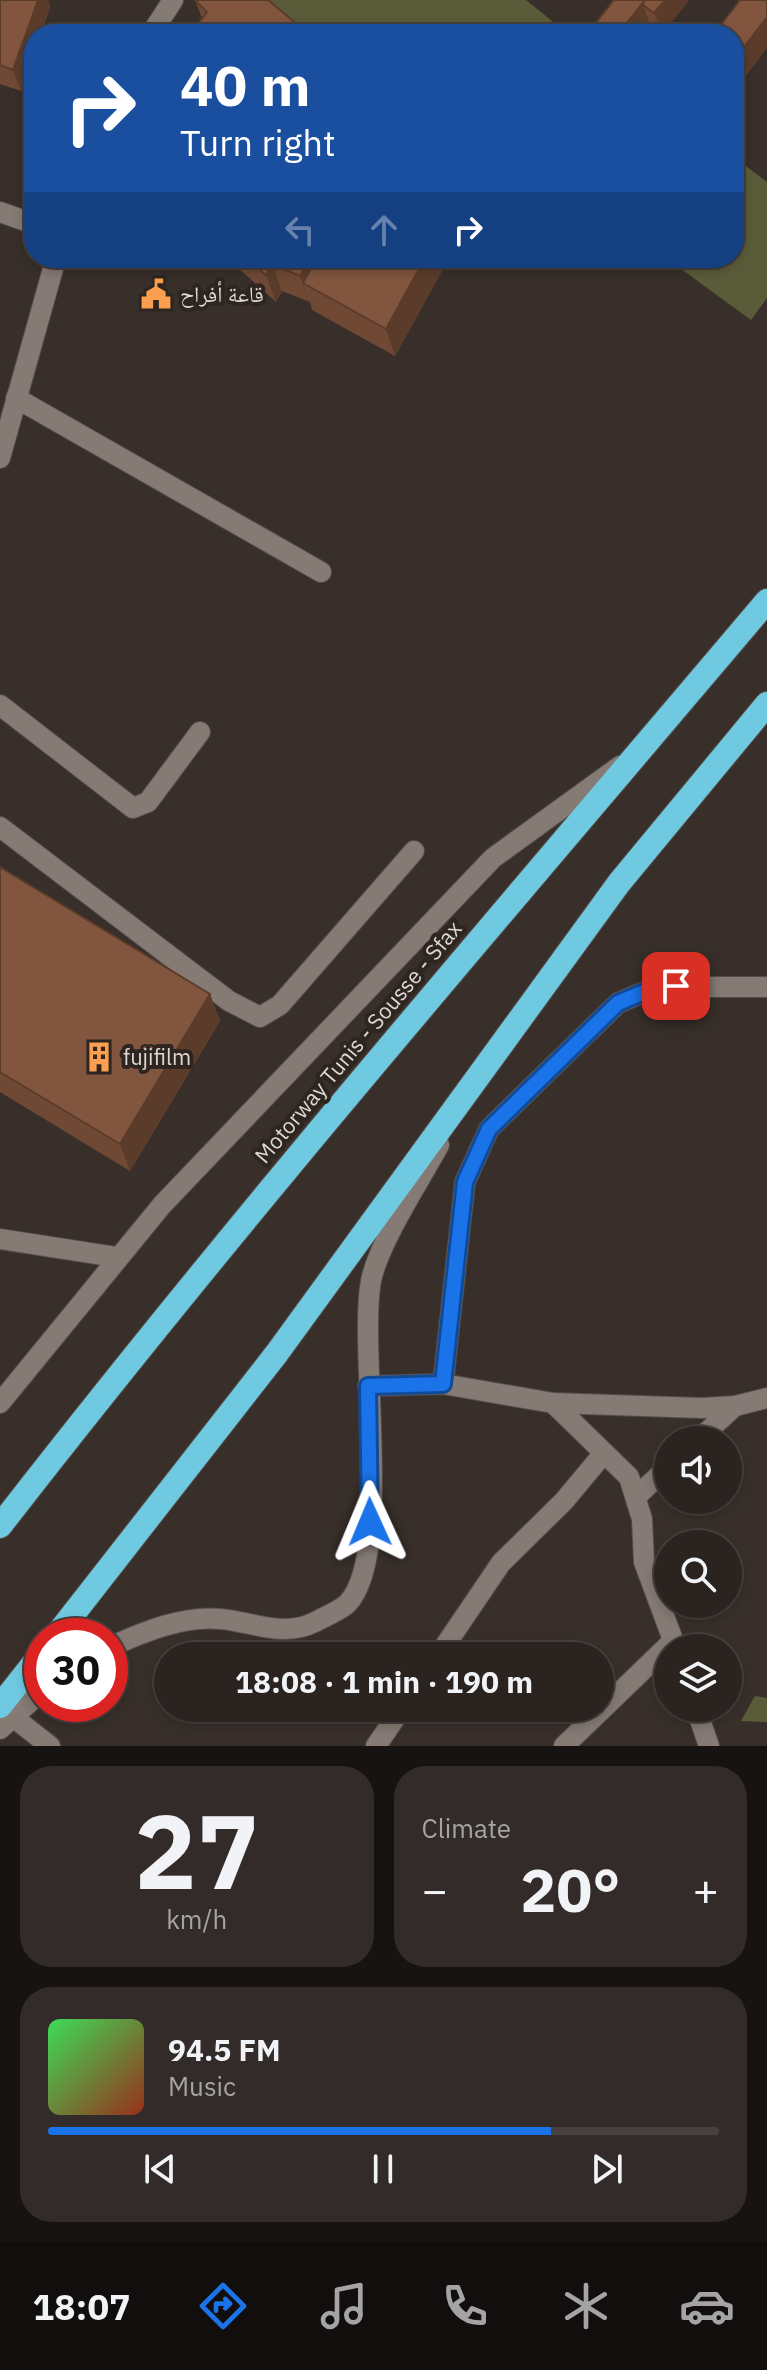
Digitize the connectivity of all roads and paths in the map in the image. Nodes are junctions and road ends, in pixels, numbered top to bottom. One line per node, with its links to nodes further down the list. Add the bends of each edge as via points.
1 (173, 0): 2 (street)
2 (157, 24)
3 (0, 212): 4 (street)
4 (24, 220)
5 (53, 268): 6 (street)
6 (16, 398): 7 (street); 8 (street)
7 (0, 458)
8 (321, 572)
9 (767, 601): 13 (highway, Motorway Tunis - Sousse - Sfax)
10 (767, 704): 17 (highway, via 619,883)
11 (0, 705): 12 (street, via 133,808 148,802)
12 (200, 732)
13 (629, 759): 19 (street, via 493,858); 30 (highway, Motorway Tunis - Sousse - Sfax, via 201,1270)
14 (0, 827): 15 (street, via 229,1001 260,1017 280,1005)
15 (414, 851)
16 (767, 987): 20 (street, via 656,987 627,998 582,1035 489,1129 465,1182)
17 (478, 1075): 21 (street, via 371,1280); 31 (highway, via 277,1353)
18 (0, 1239): 19 (street)
19 (116, 1257): 23 (street)
20 (443, 1384): 21 (street); 24 (street)
21 (368, 1386): 33 (street, via 370,1522 365,1567 347,1603 312,1624 271,1630 220,1619 188,1620)
22 (767, 1398): 25 (street)
23 (1, 1400)
24 (553, 1403): 25 (street); 27 (street)
25 (735, 1406): 26 (street)
26 (713, 1426)
27 (604, 1453): 29 (street, via 629,1477); 34 (street, via 501,1563)
28 (654, 1480): 29 (street)
29 (638, 1495): 32 (street, via 644,1562)
30 (0, 1526)
31 (70, 1618)
32 (670, 1634)
33 (128, 1639)
34 (447, 1642)
35 (654, 1663): 43 (street)
36 (24, 1683): 38 (highway)
37 (24, 1703): 38 (street)
38 (4, 1717): 41 (street)
39 (392, 1722): 42 (street)
40 (701, 1722): 44 (street)
41 (50, 1746)
42 (376, 1746)
43 (564, 1746)
44 (709, 1746)

